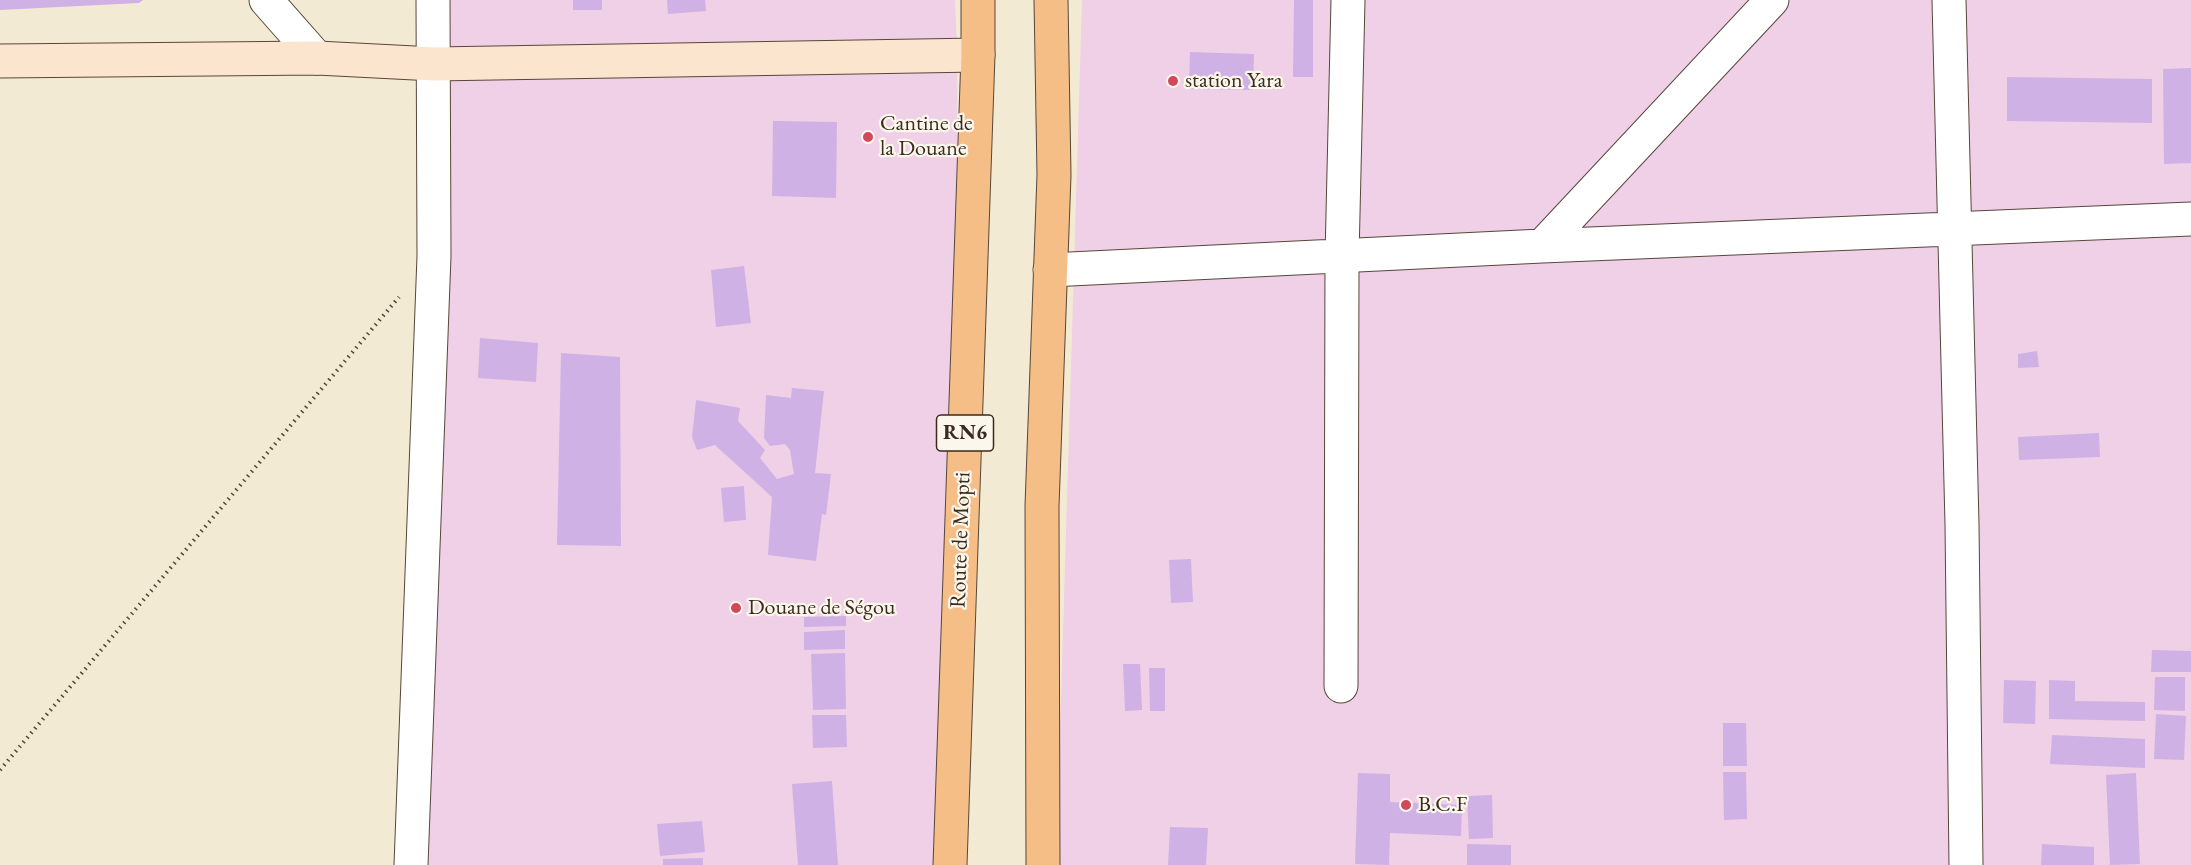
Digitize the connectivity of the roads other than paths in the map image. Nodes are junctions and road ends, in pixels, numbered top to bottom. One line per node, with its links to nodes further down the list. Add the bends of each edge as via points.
1 (266, 0): 9 (street)
2 (433, 0): 11 (street)
3 (978, 0): 8 (highway, Route de Mopti / RN6)
4 (1348, 0): 15 (street)
5 (1772, 0): 14 (street)
6 (1949, 0): 13 (street)
7 (1053, 7): 16 (highway)
8 (978, 54): 11 (street); 19 (highway, Route de Mopti / RN6)
9 (317, 58): 10 (street); 11 (street)
10 (0, 61)
11 (434, 64): 18 (street, via 434,256)
12 (2191, 219): 13 (street)
13 (1955, 230): 14 (street); 21 (street)
14 (1542, 246): 15 (street)
15 (1342, 257): 16 (street); 17 (street)
16 (1050, 270): 20 (highway, via 1042,506)
17 (1341, 686)
18 (411, 865)
19 (950, 865)
20 (1043, 865)
21 (1966, 865)

